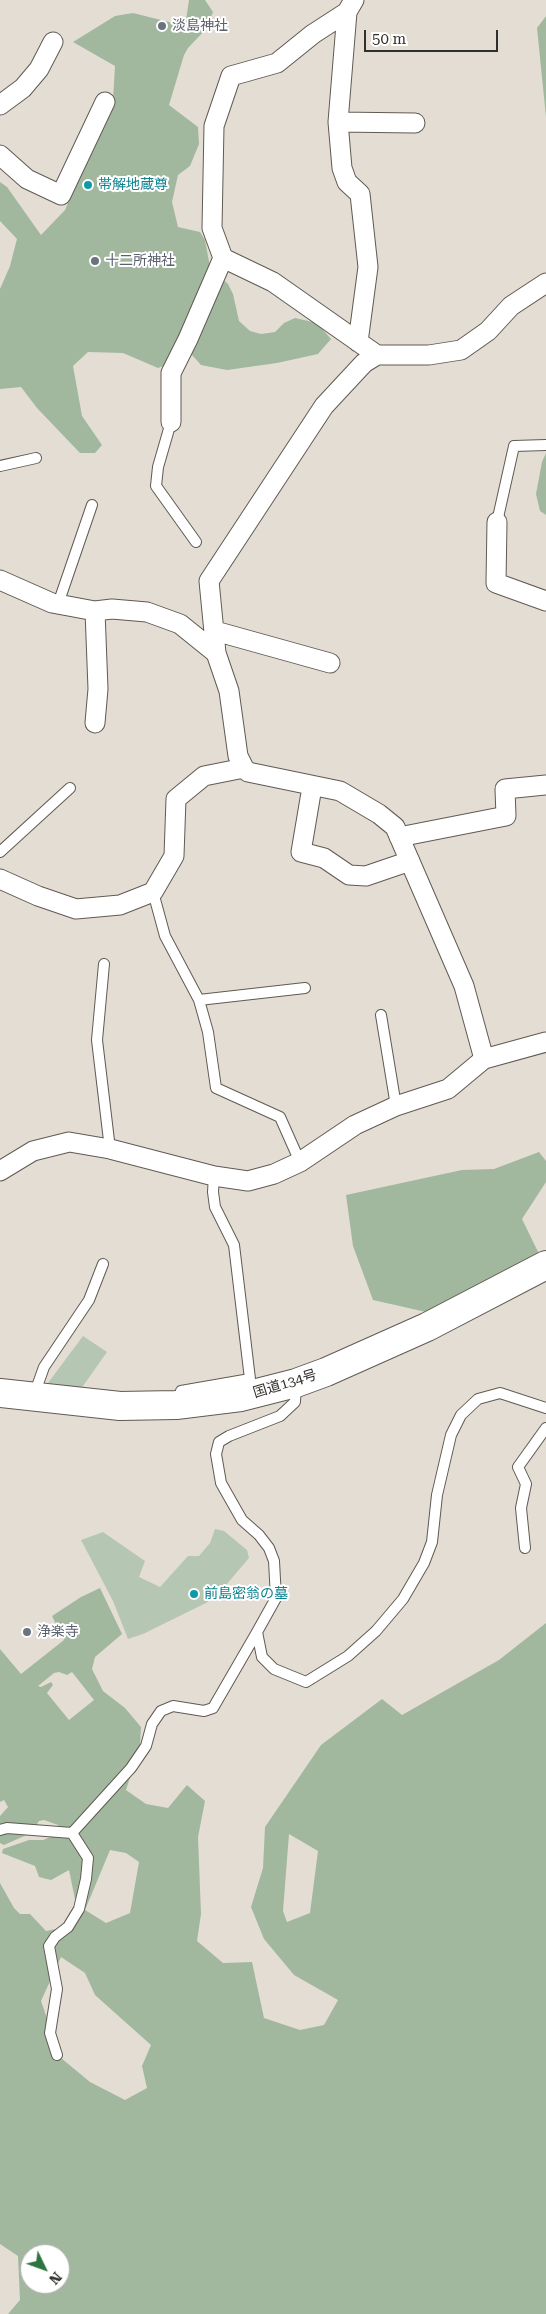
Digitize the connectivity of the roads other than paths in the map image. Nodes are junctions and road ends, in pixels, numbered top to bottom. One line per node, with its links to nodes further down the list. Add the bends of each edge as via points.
1 (350, 6): 5 (street); 8 (street, via 277,63 231,76 214,126 212,228)
2 (53, 42): 4 (street, via 39,69 23,88)
3 (105, 102): 7 (street, via 61,194 27,179)
4 (0, 105)
5 (338, 122): 6 (street); 10 (street, via 342,168 347,182 360,194 368,267)
6 (415, 123)
7 (0, 154)
8 (223, 258): 10 (street, via 273,282); 12 (street, via 171,373)
9 (546, 283): 11 (street, via 511,306 488,332 461,350 429,355)
10 (358, 342): 11 (street)
11 (377, 355): 23 (street, via 364,363 324,406 209,581)
12 (171, 422): 18 (lane, via 156,486)
13 (546, 445): 17 (lane, via 514,446)
14 (36, 458): 15 (lane)
15 (0, 466)
16 (92, 505): 21 (lane)
17 (497, 522): 20 (street, via 496,583)
18 (196, 542)
19 (0, 580): 21 (street)
20 (546, 601)
21 (58, 604): 22 (street)
22 (95, 611): 24 (street, via 112,608 147,612 180,624); 26 (street, via 98,689)
23 (215, 631): 24 (street); 25 (street)
24 (216, 653): 27 (street, via 229,691 238,756)
25 (330, 663)
26 (95, 723)
27 (244, 768): 29 (street, via 248,772); 35 (street, via 204,776 176,799 174,856)
28 (546, 785): 31 (street, via 505,788 506,816)
29 (312, 787): 31 (street, via 340,791 379,814 395,827); 33 (street, via 301,852 324,858 349,876 366,876)
30 (70, 788): 32 (lane)
31 (399, 837): 33 (street)
32 (0, 852)
33 (410, 861): 41 (street, via 464,986)
34 (0, 879): 35 (street, via 76,909 120,905)
35 (153, 892): 38 (lane, via 165,936)
36 (104, 964): 43 (lane, via 97,1040)
37 (305, 988): 38 (lane)
38 (199, 1000): 44 (lane, via 208,1032 216,1088 280,1116)
39 (380, 1015): 42 (lane)
40 (546, 1042): 41 (street)
41 (484, 1059): 42 (street, via 448,1089)
42 (396, 1106): 44 (street, via 355,1125)
43 (110, 1149): 45 (street, via 69,1142 33,1151); 46 (street)
44 (300, 1162): 46 (street, via 248,1181)
45 (0, 1170)
46 (214, 1176): 52 (lane, via 215,1208 234,1245 250,1379)
47 (103, 1264): 51 (lane, via 90,1300 44,1367)
48 (546, 1265): 49 (highway, 国道134号, via 428,1327)
49 (296, 1383): 52 (highway, 国道134号, via 241,1398 176,1405); 56 (lane, via 295,1402 280,1416 229,1436 220,1442 216,1454 221,1483 242,1520 259,1535 274,1561 276,1598)
50 (0, 1393): 51 (highway, 国道134号)
51 (33, 1398): 52 (highway, 国道134号, via 120,1406)
52 (161, 1398)
53 (546, 1408): 56 (lane, via 500,1393 478,1399 461,1415 449,1444 437,1495 432,1542 424,1563 403,1598 376,1631 348,1656 306,1682 274,1668 262,1657)
54 (546, 1428): 55 (lane, via 518,1467 526,1484 521,1508)
55 (525, 1548)
56 (257, 1632): 58 (lane, via 213,1708 204,1711 172,1706 161,1711 152,1724 146,1746 131,1768)
57 (0, 1830): 58 (lane)
58 (72, 1834): 59 (lane, via 88,1858 79,1909 68,1927 49,1946 57,1989 50,2033)
59 (57, 2055)

